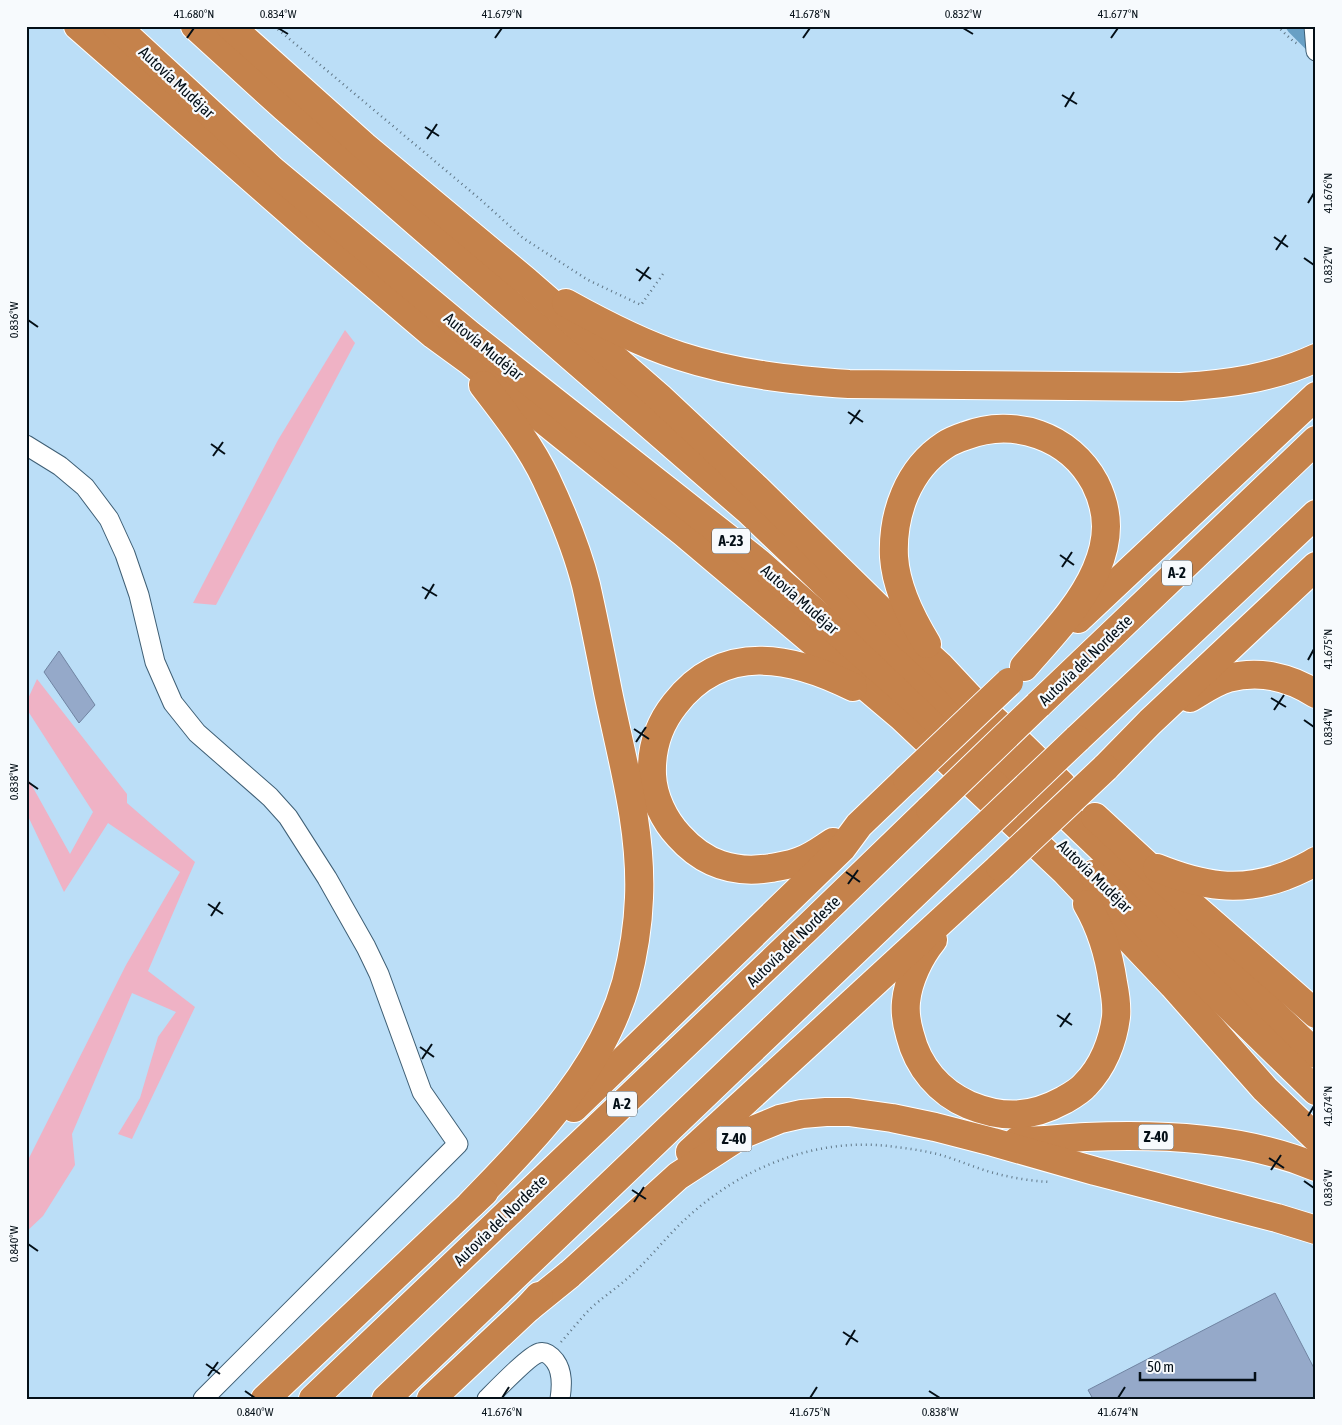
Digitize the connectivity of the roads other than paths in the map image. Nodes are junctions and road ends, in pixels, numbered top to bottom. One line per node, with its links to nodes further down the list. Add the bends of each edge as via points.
1 (78, 26): 8 (highway)
2 (116, 26): 27 (highway, Autovía Mudéjar / A-23, via 272,170 470,335 759,563 908,695)
3 (195, 26): 26 (highway, Autovía Mudéjar / A-23, via 749,511)
4 (230, 26): 7 (highway, via 371,152)
5 (1314, 26): 6 (street)
6 (1316, 51)
7 (526, 281): 9 (highway, via 588,315 679,356 802,381 1181,387 1252,380); 15 (highway, via 707,442)
8 (434, 335): 18 (highway, via 683,532); 31 (highway, via 483,385 524,440 546,478 570,535 586,584 634,814 638,858 636,933 625,983 602,1039 558,1109)
9 (1316, 358)
10 (1316, 396): 16 (highway)
11 (1316, 440): 36 (highway, Autovía del Nordeste / A-2, bridge)
12 (26, 445): 34 (street, via 60,466 85,487 109,519 125,554 139,595 155,662 173,704 197,733 288,817 366,948 379,974 422,1092 458,1144)
13 (1316, 514): 37 (highway, bridge)
14 (1316, 566): 19 (highway)
15 (940, 666): 16 (highway, via 914,622 899,582 894,558 894,533 902,498 927,460 945,445 974,432 1016,428 1046,437 1083,464 1098,490 1106,520 1102,553 1087,588 1074,608); 22 (highway)
16 (1016, 674): 20 (highway, bridge)
17 (1316, 694): 19 (highway, via 1304,686 1268,675 1227,678)
18 (902, 717): 20 (highway, via 863,693 811,669 791,663 738,662 710,673 682,695 664,720 656,740 652,776 663,814 688,846 718,865 749,871 800,862); 23 (highway)
19 (1150, 722): 24 (highway, bridge)
20 (859, 825): 31 (highway, via 842,848)
21 (1316, 861): 22 (highway, via 1270,881 1248,886 1203,883)
22 (1145, 864): 25 (highway)
23 (1065, 871): 24 (highway, via 1092,912 1108,952 1116,1014 1106,1052 1085,1086 1057,1104 1036,1112 999,1114 961,1101 933,1080 913,1049 906,1003 910,984 930,943); 28 (highway, via 1173,985 1265,1089)
24 (974, 890): 33 (highway, via 567,1266)
25 (1316, 1014)
26 (1316, 1054)
27 (1316, 1091)
28 (1316, 1138)
29 (993, 1142): 30 (highway, Z-40, via 1121,1136 1198,1139 1245,1146); 32 (highway); 33 (highway, Z-40, via 892,1118 849,1112 802,1114 780,1119 741,1134 678,1176)
30 (1316, 1167)
31 (471, 1204): 35 (highway)
32 (1316, 1230)
33 (528, 1308): 38 (highway, Z-40)
34 (203, 1399)
35 (266, 1399)
36 (313, 1399)
37 (386, 1399)
38 (431, 1399)
39 (487, 1399): 40 (street, via 540,1352 549,1355 560,1371)
40 (560, 1399)

